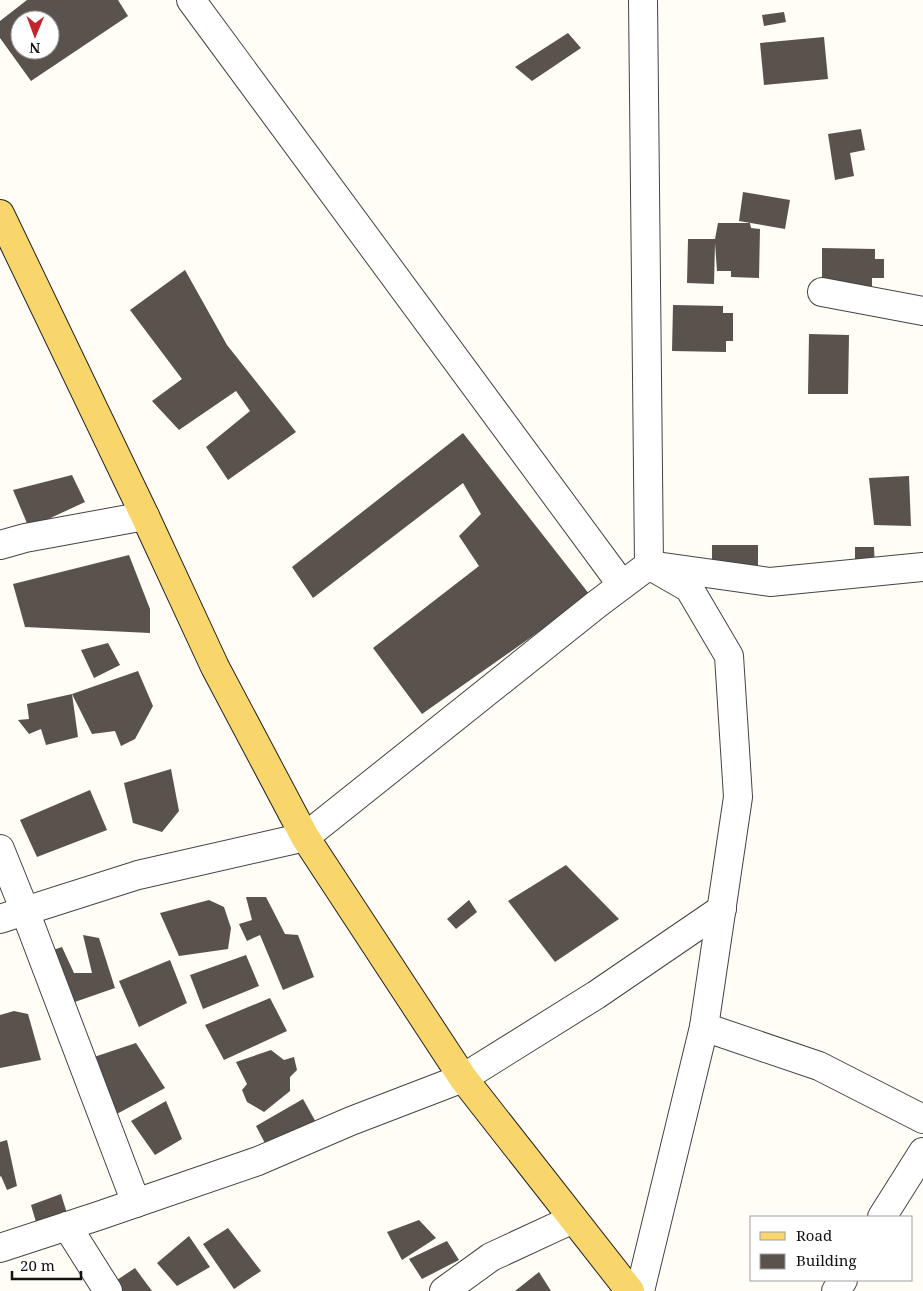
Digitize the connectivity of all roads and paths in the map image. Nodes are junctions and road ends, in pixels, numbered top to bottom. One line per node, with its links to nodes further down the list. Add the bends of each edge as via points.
1 (191, 0): 10 (street)
2 (643, 0): 8 (street)
3 (0, 214): 6 (main road)
4 (822, 292): 5 (street)
5 (923, 310)
6 (145, 516): 7 (street); 11 (main road, via 215,667)
7 (0, 545)
8 (649, 565): 9 (street, via 770,582); 10 (street); 13 (street, via 689,588 729,656 738,797)
9 (923, 567)
10 (622, 585): 11 (street)
11 (305, 837): 14 (street, via 138,875); 16 (main road)
12 (0, 849): 14 (street)
13 (722, 909): 15 (street); 16 (street, via 596,995)
14 (12, 915): 19 (street)
15 (704, 1027): 17 (street, via 819,1066); 27 (street)
16 (463, 1078): 19 (street, via 258,1161); 21 (main road)
17 (923, 1118)
18 (923, 1152): 20 (street)
19 (136, 1203): 22 (street)
20 (883, 1216)
21 (573, 1219): 25 (street, via 491,1257); 26 (main road)
22 (67, 1226): 23 (street); 24 (street)
23 (0, 1248)
24 (108, 1291)
25 (444, 1291)
26 (630, 1291)
27 (640, 1291)

